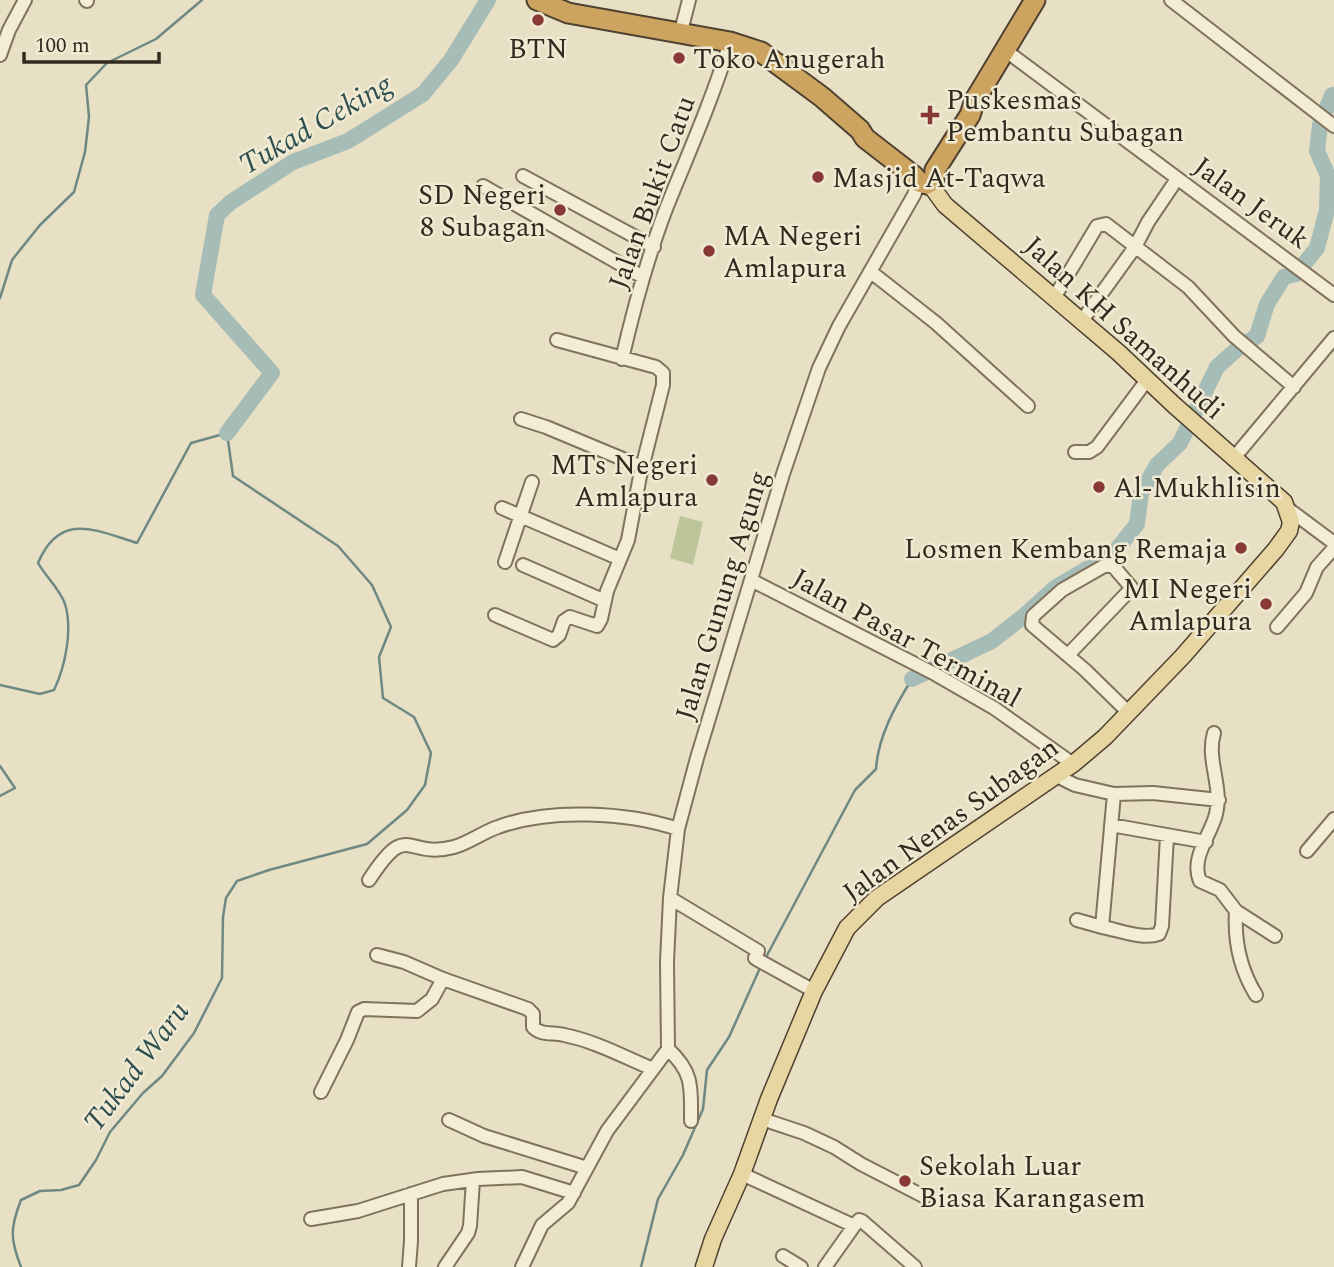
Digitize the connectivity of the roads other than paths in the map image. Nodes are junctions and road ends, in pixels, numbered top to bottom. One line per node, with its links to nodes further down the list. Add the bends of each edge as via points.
1 (537, 0): 6 (highway, via 568,13)
2 (689, 0): 6 (street)
3 (1035, 0): 8 (highway)
4 (1171, 0): 10 (street)
5 (20, 2): 9 (street)
6 (680, 35): 7 (highway)
7 (730, 42): 11 (highway, via 774,60 860,130 869,131); 15 (street, Jalan Bukit Catu)
8 (1005, 50): 11 (highway); 13 (street, Jalan Jeruk)
9 (0, 55)
10 (1332, 125)
11 (923, 173): 17 (street, Jalan Gunung Agung); 20 (main road, Jalan KH Samanhudi, via 945,205)
12 (523, 176): 15 (street)
13 (1177, 179): 16 (street); 19 (street, Jalan Jeruk)
14 (484, 186): 18 (street)
15 (654, 247): 18 (street, Jalan Bukit Catu)
16 (1135, 247): 20 (street, via 1106,224 1097,226); 21 (street); 26 (street, via 1188,287 1234,337)
17 (871, 272): 27 (street); 40 (street, Jalan Gunung Agung, via 819,368)
18 (643, 277): 24 (street, Jalan Bukit Catu)
19 (1334, 295)
20 (1054, 298): 21 (main road, Jalan KH Samanhudi)
21 (1081, 322): 25 (main road, Jalan KH Samanhudi)
22 (1334, 338): 26 (street)
23 (558, 340): 24 (street)
24 (622, 359): 31 (street, via 663,373)
25 (1147, 380): 29 (street, via 1097,447); 30 (main road, Jalan KH Samanhudi)
26 (1294, 387): 30 (street)
27 (1028, 406)
28 (522, 419): 31 (street)
29 (1075, 452)
30 (1233, 459): 34 (main road, Jalan KH Samanhudi)
31 (642, 467): 37 (street)
32 (532, 482): 35 (street)
33 (502, 508): 35 (street)
34 (1287, 508): 36 (street); 45 (main road, Jalan Nenas Subagan, via 1291,522 1283,541)
35 (520, 516): 37 (street); 38 (street)
36 (1334, 546): 43 (street)
37 (620, 559): 41 (street)
38 (505, 562)
39 (523, 565): 41 (street)
40 (751, 580): 47 (street, Jalan Pasar Terminal, via 930,671 994,708); 53 (street, Jalan Gunung Agung)
41 (605, 601): 42 (street, via 597,626 570,617 553,640)
42 (495, 615)
43 (1277, 627)
44 (1068, 655): 44 (street, via 1035,629 1033,616 1062,590 1112,566 1131,587); 45 (street)
45 (1129, 713): 47 (main road, Jalan Nenas Subagan)
46 (1214, 733): 50 (street, via 1211,752)
47 (1073, 764): 48 (main road, Jalan Nenas Subagan)
48 (1055, 775): 49 (street, via 1074,785); 65 (main road, Jalan Nenas Subagan, via 866,906 847,928)
49 (1114, 794): 50 (street); 52 (street)
50 (1219, 800): 55 (street)
51 (1334, 819): 56 (street)
52 (1111, 825): 54 (street); 61 (street)
53 (678, 829): 57 (street, via 622,816 528,818 452,847 396,846); 58 (street, Jalan Gunung Agung)
54 (1167, 836): 55 (street); 61 (street, via 1159,934)
55 (1206, 842): 59 (street, via 1198,876 1202,883 1220,890)
56 (1307, 851)
57 (369, 880)
58 (670, 898): 65 (street, via 758,951 755,958 764,964); 67 (street, Jalan Gunung Agung)
59 (1236, 911): 62 (street); 66 (street, via 1237,950)
60 (1077, 919): 61 (street)
61 (1102, 927)
62 (1275, 936)
63 (377, 955): 64 (street)
64 (443, 979): 68 (street, via 528,1009 538,1031 593,1043); 69 (street, via 432,999 417,1012 361,1009)
65 (814, 991): 70 (main road, Jalan Nenas Subagan)
66 (1256, 995)
67 (668, 1049): 68 (street); 72 (street, via 690,1078)
68 (653, 1069): 73 (street, via 607,1131)
69 (321, 1091)
70 (762, 1119): 74 (main road, Jalan Nenas Subagan); 78 (street, via 834,1147)
71 (449, 1120): 73 (street, via 484,1136)
72 (691, 1121)
73 (587, 1168): 76 (street)
74 (742, 1174): 80 (street); 85 (main road, Jalan Nenas Subagan)
75 (473, 1180): 76 (street, via 522,1177); 77 (street); 83 (street, via 468,1233)
76 (574, 1193): 84 (street, via 564,1209 542,1225)
77 (411, 1194): 79 (street, via 358,1211); 82 (street)
78 (925, 1197)
79 (311, 1219)
80 (854, 1226): 87 (street); 88 (street, via 862,1220)
81 (783, 1256): 86 (street)
82 (409, 1267)
83 (445, 1267)
84 (522, 1267)
85 (704, 1267)
86 (801, 1267)
87 (825, 1267)
88 (915, 1267)

